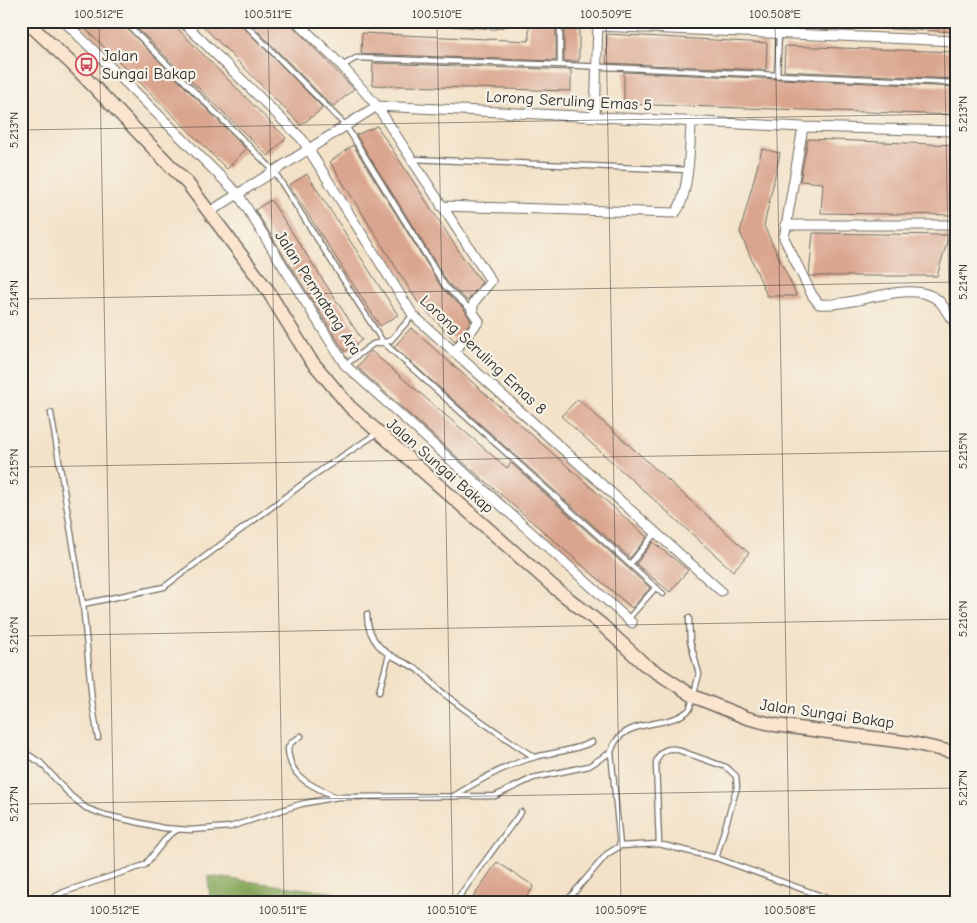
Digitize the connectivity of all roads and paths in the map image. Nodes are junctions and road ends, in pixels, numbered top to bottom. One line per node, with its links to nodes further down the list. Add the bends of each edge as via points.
1 (26, 21): 32 (main road, Jalan Sungai Bakap, via 112,105)
2 (64, 21): 30 (street, Jalan Permatang Ara)
3 (124, 21): 29 (lane)
4 (182, 21): 26 (street, Lorong Seruling Emas 8)
5 (242, 21): 23 (lane)
6 (296, 21): 16 (street)
7 (451, 21): 8 (street, via 495,24)
8 (506, 21)
9 (560, 21): 15 (lane)
10 (767, 21): 12 (lane)
11 (598, 24): 12 (street); 17 (street)
12 (767, 33): 13 (street)
13 (780, 34): 14 (street); 18 (lane)
14 (956, 41)
15 (560, 65): 16 (lane, via 356,58); 17 (lane)
16 (342, 66): 20 (street)
17 (597, 66): 18 (lane); 21 (street)
18 (777, 76): 19 (lane)
19 (956, 83)
20 (377, 106): 21 (street, Lorong Seruling Emas 5); 23 (street); 27 (street)
21 (595, 117): 22 (street, Lorong Seruling Emas 5)
22 (691, 122): 24 (street, Lorong Seruling Emas 5); 28 (street)
23 (346, 126): 26 (street); 35 (lane, via 445,286)
24 (803, 127): 25 (street, Lorong Seruling Emas 5); 33 (street)
25 (956, 132)
26 (309, 149): 29 (street); 36 (street, Lorong Seruling Emas 8)
27 (412, 159): 28 (lane); 31 (street)
28 (688, 170): 31 (street, via 680,208 675,213)
29 (274, 171): 30 (street); 38 (lane)
30 (238, 194): 32 (street); 40 (street, Jalan Permatang Ara)
31 (441, 206): 35 (street, via 490,281 474,302)
32 (211, 211): 42 (main road, Jalan Sungai Bakap, via 329,385)
33 (785, 225): 34 (street); 37 (street, via 784,238 819,304 833,306 905,291 924,292 939,302)
34 (956, 225)
35 (472, 311): 39 (street, via 479,321)
36 (413, 316): 38 (lane, via 390,341); 39 (street, Lorong Seruling Emas 8)
37 (956, 324)
38 (383, 342): 40 (lane, via 373,344); 44 (lane)
39 (454, 352): 43 (street, Lorong Seruling Emas 8)
40 (345, 365): 51 (street, Jalan Permatang Ara)
41 (51, 414): 48 (lane)
42 (378, 433): 48 (lane, via 320,471 164,587); 54 (main road, Jalan Sungai Bakap, via 644,664)
43 (656, 532): 44 (lane); 46 (street, Lorong Seruling Emas 8)
44 (631, 563): 45 (lane)
45 (656, 587): 47 (lane); 51 (lane)
46 (721, 591)
47 (663, 594)
48 (83, 604): 56 (lane)
49 (367, 614): 52 (lane, via 373,638)
50 (689, 618): 54 (lane, via 690,641 699,674)
51 (630, 621)
52 (389, 656): 53 (lane); 61 (lane, via 414,667 470,713)
53 (379, 692)
54 (695, 698): 59 (lane, via 685,714 624,732 613,743); 60 (main road, Jalan Sungai Bakap, via 775,725 912,743)
55 (301, 736): 62 (lane, via 288,748 292,768 305,782)
56 (98, 738)
57 (592, 742): 61 (lane, via 581,748)
58 (21, 750): 65 (lane, via 41,764 86,808 120,819)
59 (610, 752): 63 (lane, via 589,766 533,778 495,796); 67 (lane)
60 (956, 753)
61 (534, 757): 63 (lane, via 484,778)
62 (338, 797): 63 (lane); 65 (lane, via 302,804 230,827)
63 (453, 797)
64 (521, 812): 70 (lane)
65 (179, 830): 69 (lane, via 168,836 145,865 64,892)
66 (659, 844): 67 (lane); 68 (lane); 68 (lane, via 656,763 661,752 675,749 726,766 736,776 736,787)
67 (620, 846): 71 (lane, via 607,854)
68 (716, 858): 72 (lane)
69 (44, 902)
70 (455, 902)
71 (566, 902)
72 (838, 902)

